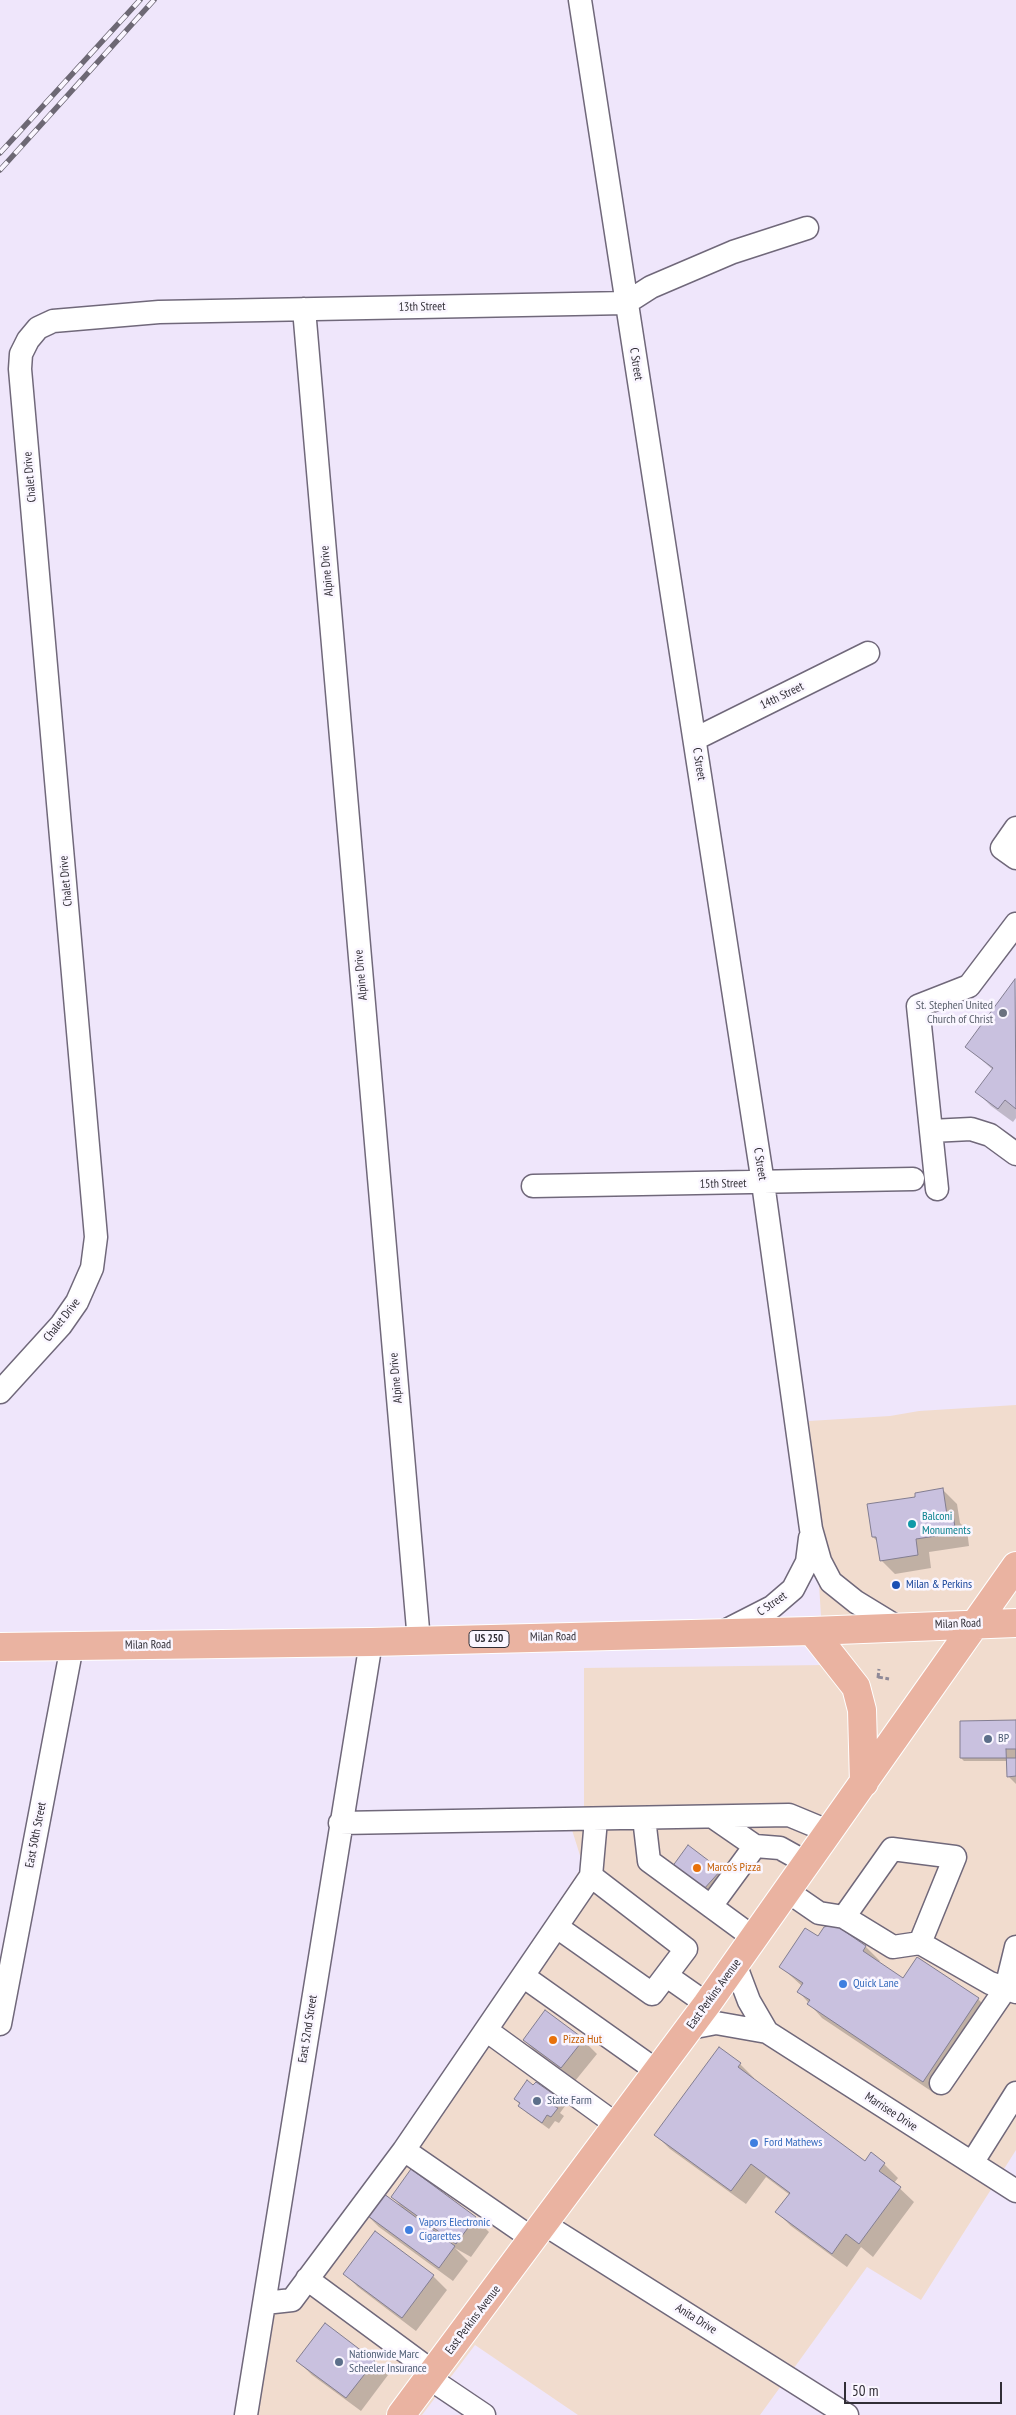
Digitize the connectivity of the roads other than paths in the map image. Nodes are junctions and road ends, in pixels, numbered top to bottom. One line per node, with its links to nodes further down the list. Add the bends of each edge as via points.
1 (580, 0): 3 (street, C Street)
2 (807, 228): 3 (street, via 733,252 651,287)
3 (626, 303): 4 (street, 13th Street); 7 (street, C Street)
4 (304, 309): 5 (street, 13th Street, via 159,312 64,320 43,325); 25 (street, Alpine Drive)
5 (28, 340): 17 (street, Chalet Drive, via 21,354 20,370 96,1237 92,1268 77,1302 61,1325)
6 (868, 653): 7 (street, 14th Street)
7 (695, 739): 14 (street, C Street)
8 (1016, 828): 9 (street, via 1002,848)
9 (1016, 858)
10 (1016, 924): 11 (street, via 969,986 918,1006)
11 (931, 1131): 12 (street, via 971,1129 990,1136); 16 (street)
12 (1016, 1154)
13 (913, 1179): 14 (street, 15th Street)
14 (763, 1183): 15 (street, 15th Street); 18 (street, C Street)
15 (533, 1186)
16 (937, 1189)
17 (0, 1392)
18 (811, 1529): 22 (street, C Street, via 820,1561 831,1582); 24 (street, C Street, via 807,1562 793,1589 772,1607)
19 (1016, 1566): 20 (main road, East Perkins Avenue)
20 (977, 1623): 21 (main road, Milan Road / US 250); 22 (main road, Milan Road / US 250); 29 (main road, East Perkins Avenue)
21 (1016, 1623)
22 (897, 1627): 23 (main road, Milan Road / US 250)
23 (812, 1631): 24 (main road, Milan Road / US 250); 29 (main road, via 856,1687 862,1710)
24 (721, 1633): 25 (main road, Milan Road / US 250)
25 (419, 1641): 26 (main road, Milan Road / US 250)
26 (371, 1642): 28 (main road, Milan Road / US 250); 33 (street, East 52nd Street)
27 (0, 1646): 28 (main road, Milan Road / US 250)
28 (72, 1646): 50 (street, East 50th Street)
29 (864, 1782): 34 (main road, East Perkins Avenue)
30 (713, 1817): 31 (street); 34 (street, via 789,1815); 35 (street)
31 (644, 1818): 32 (street); 39 (street, via 649,1861)
32 (596, 1820): 33 (street); 37 (street)
33 (340, 1823): 63 (street, East 52nd Street)
34 (830, 1832): 36 (main road, East Perkins Avenue)
35 (755, 1846): 36 (street, via 780,1848); 39 (street)
36 (808, 1863): 38 (main road, East Perkins Avenue)
37 (592, 1876): 41 (street); 47 (street, via 686,1949)
38 (787, 1892): 40 (street, via 819,1913); 42 (main road, East Perkins Avenue)
39 (711, 1906): 42 (street)
40 (844, 1917): 43 (street, via 893,1947); 43 (street, via 892,1849 955,1857)
41 (557, 1927): 46 (street); 47 (street, via 652,1994)
42 (754, 1938): 45 (main road, East Perkins Avenue)
43 (920, 1943): 48 (street, via 990,1983)
44 (1016, 1947): 48 (street)
45 (735, 1964): 49 (main road, East Perkins Avenue); 53 (street, Marrisee Drive, via 749,2001)
46 (523, 1976): 52 (street); 54 (street)
47 (667, 1976): 49 (street)
48 (1011, 1990): 55 (street)
49 (707, 2004): 51 (main road, East Perkins Avenue)
50 (0, 2024)
51 (690, 2028): 53 (street, Marrisee Drive, via 716,2023); 54 (main road, East Perkins Avenue)
52 (486, 2030): 57 (street); 58 (street)
53 (767, 2032): 59 (street, Marrisee Drive)
54 (657, 2072): 57 (main road, East Perkins Avenue)
55 (941, 2083)
56 (1016, 2093): 59 (street)
57 (617, 2125): 61 (main road, East Perkins Avenue)
58 (404, 2150): 61 (street, Anita Drive); 62 (street)
59 (972, 2164): 60 (street, Marrisee Drive)
60 (1016, 2192)
61 (538, 2232): 64 (main road, East Perkins Avenue); 68 (street, Anita Drive)
62 (307, 2279): 63 (street, via 292,2300); 64 (street)
63 (265, 2303): 65 (street, East 52nd Street)
64 (431, 2375): 66 (main road, East Perkins Avenue); 67 (street)
65 (246, 2415)
66 (401, 2415)
67 (484, 2415)
68 (847, 2415)

